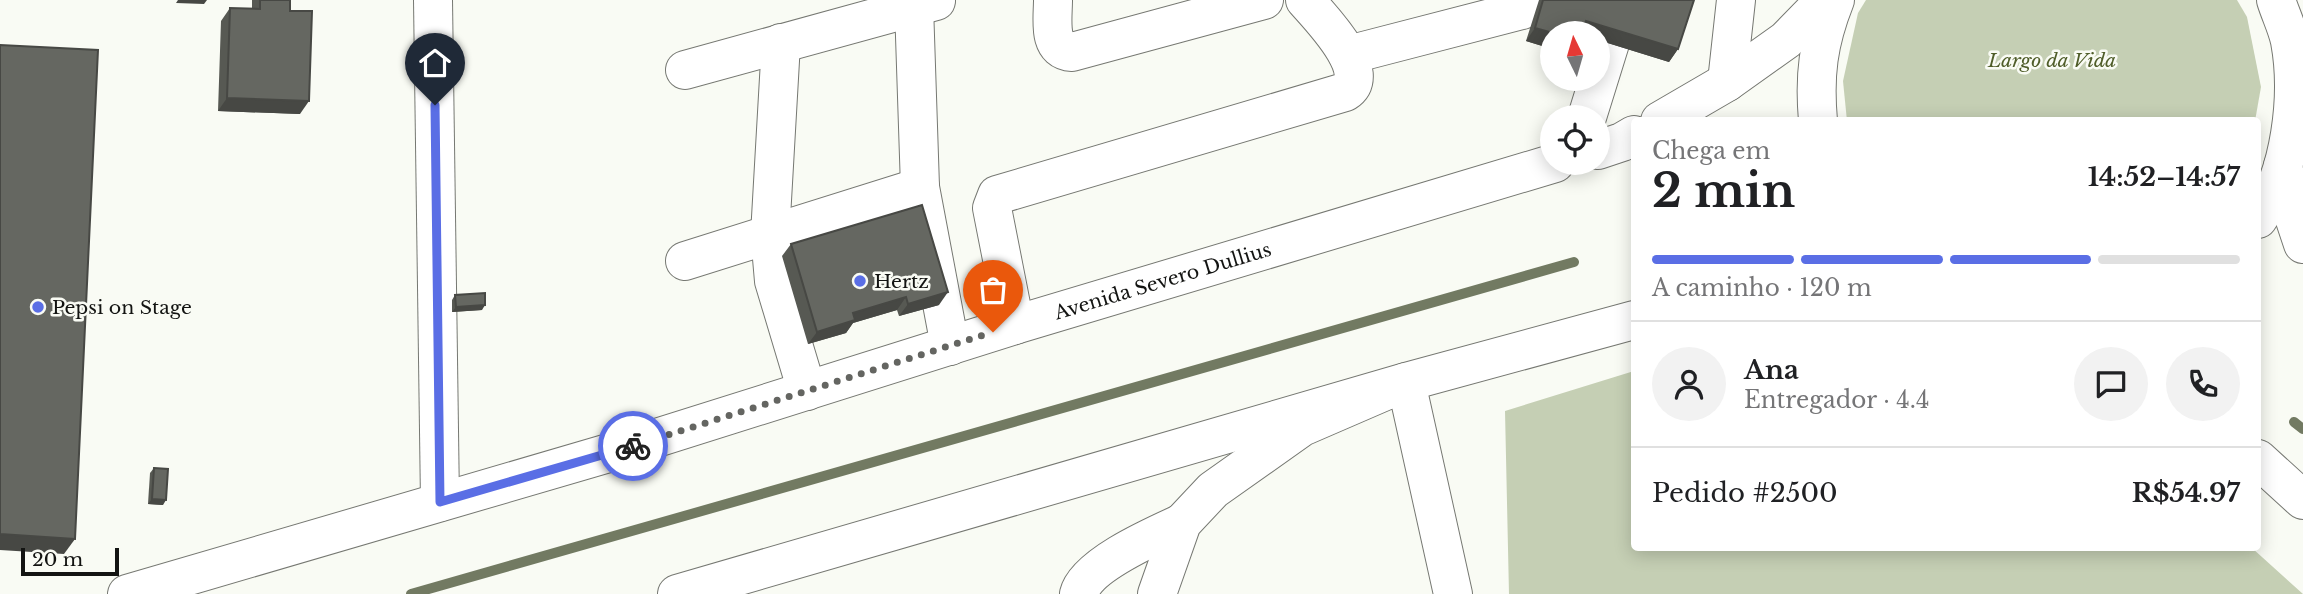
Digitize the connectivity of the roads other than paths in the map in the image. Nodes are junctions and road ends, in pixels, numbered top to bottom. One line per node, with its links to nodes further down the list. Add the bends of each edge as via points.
1 (433, 0): 35 (main road)
2 (1053, 0): 3 (main road, via 1057,47 1072,52)
3 (1264, 0)
4 (1305, 0): 13 (main road)
5 (1531, 0): 13 (main road, via 1521,10)
6 (1736, 0): 15 (main road)
7 (1825, 0): 15 (main road, via 1786,40)
8 (1835, 0): 18 (main road, via 1823,31 1815,83)
9 (2276, 0): 16 (main road)
10 (927, 3): 11 (main road); 23 (main road)
11 (822, 16): 12 (main road)
12 (781, 43): 14 (main road); 25 (main road)
13 (1349, 55): 29 (main road, via 1354,81 1345,92 997,195 992,208)
14 (685, 70)
15 (1727, 82): 17 (main road)
16 (2299, 85): 21 (main road)
17 (1667, 117)
18 (1818, 117)
19 (1631, 137): 20 (main road)
20 (1610, 146)
21 (2283, 166): 24 (main road); 26 (main road)
22 (1540, 168): 29 (main road, Avenida Severo Dullius)
23 (920, 187): 25 (main road); 30 (main road)
24 (2261, 213)
25 (770, 235): 27 (main road); 32 (main road, via 774,282)
26 (2303, 244)
27 (685, 261)
28 (1631, 321): 31 (main road)
29 (1015, 325): 30 (main road, Avenida Severo Dullius)
30 (950, 346): 32 (main road, Avenida Severo Dullius)
31 (1406, 382): 36 (main road, via 1302,427 1213,490); 38 (main road); 43 (main road)
32 (807, 391): 35 (main road, Avenida Severo Dullius)
33 (2261, 462): 34 (main road)
34 (2303, 500)
35 (440, 502): 37 (main road, Avenida Severo Dullius)
36 (1182, 523): 41 (main road, via 1136,544 1092,574); 42 (main road)
37 (127, 594)
38 (677, 594)
39 (728, 594): 40 (main road)
40 (741, 594)
41 (1079, 594)
42 (1157, 594)
43 (1453, 594)

